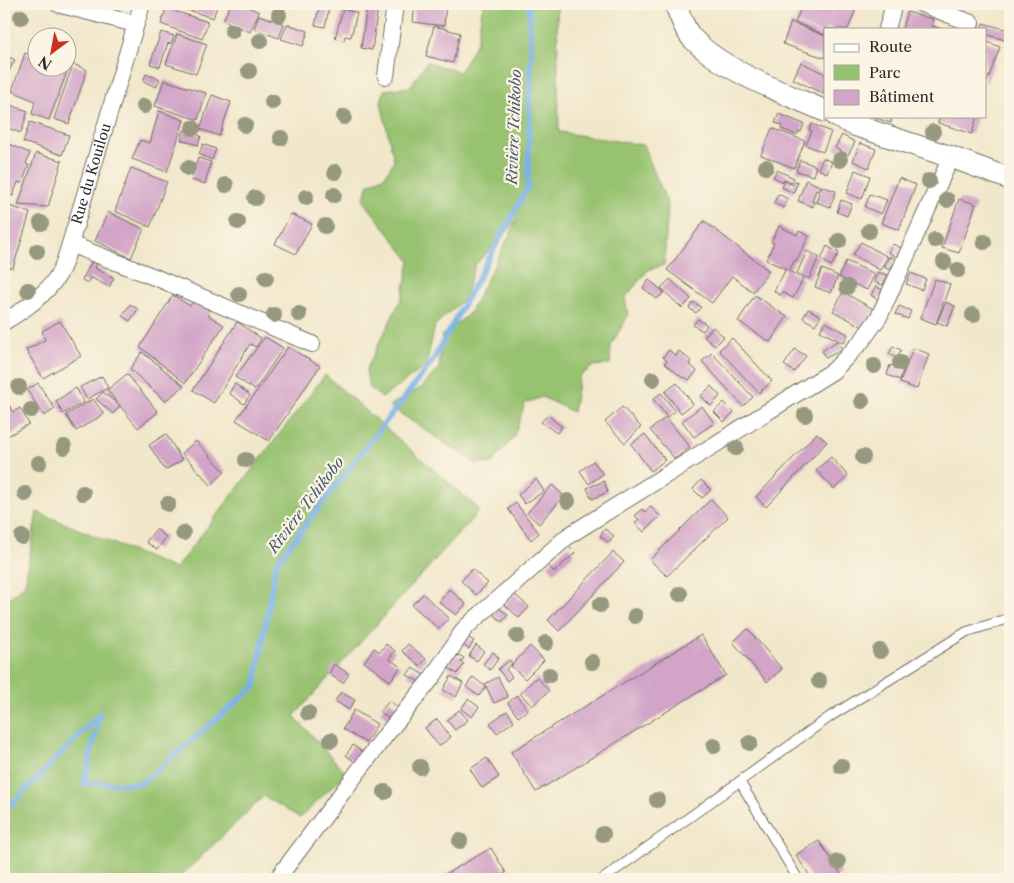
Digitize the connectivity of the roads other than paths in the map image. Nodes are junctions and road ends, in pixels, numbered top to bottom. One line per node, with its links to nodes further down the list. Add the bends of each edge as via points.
1 (58, 4): 8 (street)
2 (142, 4): 8 (street, Rue du Kouilou)
3 (395, 4): 10 (street)
4 (675, 4): 11 (street, via 690,37 713,56)
5 (894, 4): 9 (street)
6 (922, 4): 7 (street)
7 (971, 23)
8 (135, 24): 15 (street, Rue du Kouilou)
9 (887, 28)
10 (386, 76)
11 (824, 112)
12 (849, 119): 13 (street)
13 (951, 157): 14 (street); 20 (street, via 879,317 854,349 833,371 568,536 465,628 432,678)
14 (1010, 179)
15 (70, 244): 16 (street, Rue du Kouilou, via 60,273 40,296); 17 (street)
16 (4, 322)
17 (312, 344)
18 (1010, 618): 19 (lane, via 966,632 831,716)
19 (740, 782): 21 (lane); 22 (lane)
20 (277, 879)
21 (603, 879)
22 (798, 879)

